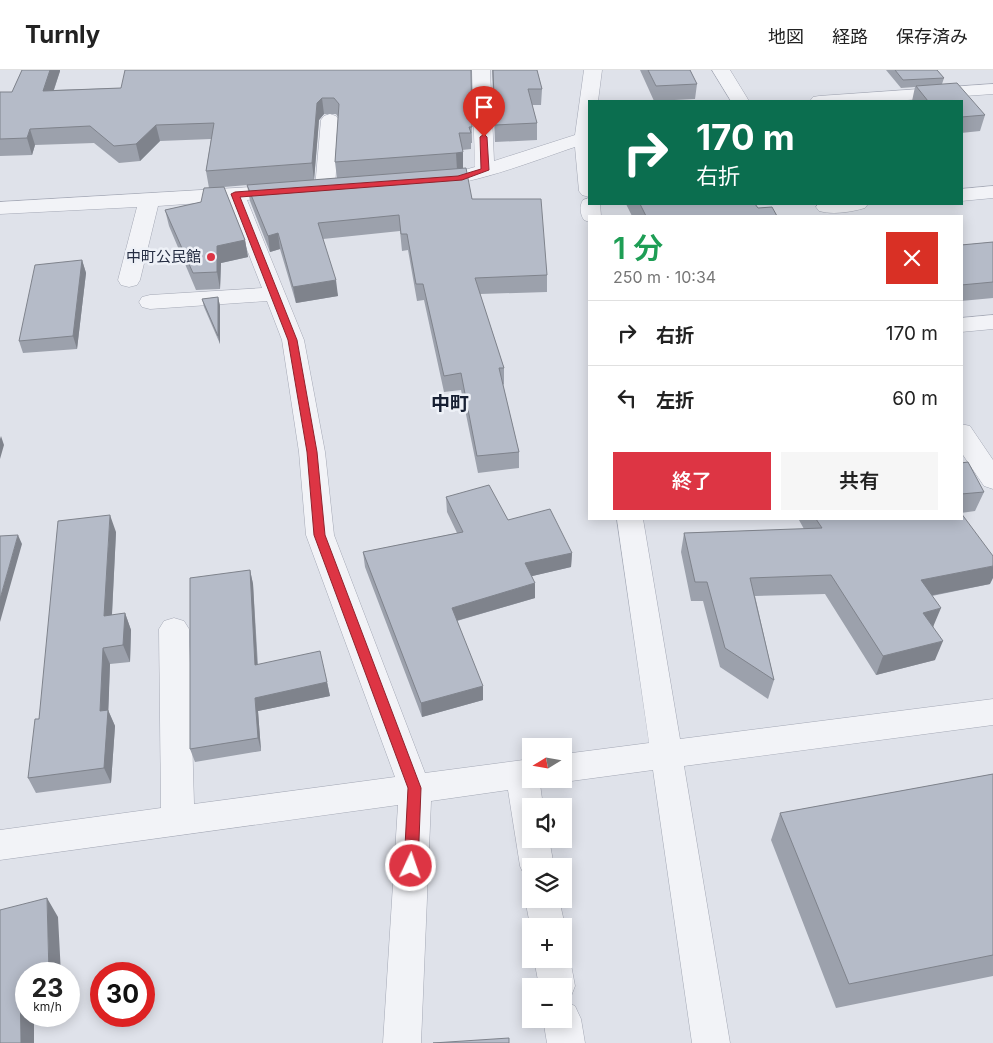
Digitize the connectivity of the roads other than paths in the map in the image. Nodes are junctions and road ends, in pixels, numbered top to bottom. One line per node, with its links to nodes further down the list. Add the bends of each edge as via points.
1 (481, 70): 11 (street)
2 (593, 70): 5 (street)
3 (721, 70): 6 (street)
4 (993, 89): 7 (street)
5 (590, 100)
6 (739, 100)
7 (834, 100)
8 (588, 118): 10 (street)
9 (330, 120): 15 (street, via 335,187)
10 (586, 137): 11 (street); 12 (street)
11 (485, 170): 13 (street, via 459,178)
12 (588, 173)
13 (411, 182)
14 (993, 192): 16 (street)
15 (235, 194): 17 (street); 22 (street)
16 (963, 195)
17 (149, 201): 19 (street); 21 (street)
18 (852, 205): 20 (street)
19 (0, 208)
20 (827, 209)
21 (130, 280)
22 (275, 294): 23 (street); 34 (street, via 293,340 312,452 320,535)
23 (150, 302)
24 (993, 322): 25 (street)
25 (963, 326)
26 (963, 435): 27 (street)
27 (993, 480)
28 (630, 520): 31 (street)
29 (174, 629): 35 (street)
30 (993, 712): 31 (street)
31 (666, 754): 32 (street); 40 (street)
32 (572, 767)
33 (522, 774): 34 (street)
34 (415, 788): 35 (street); 38 (street)
35 (178, 822): 36 (street)
36 (0, 845)
37 (564, 1028): 39 (street)
38 (402, 1043)
39 (566, 1043)
40 (711, 1043)

